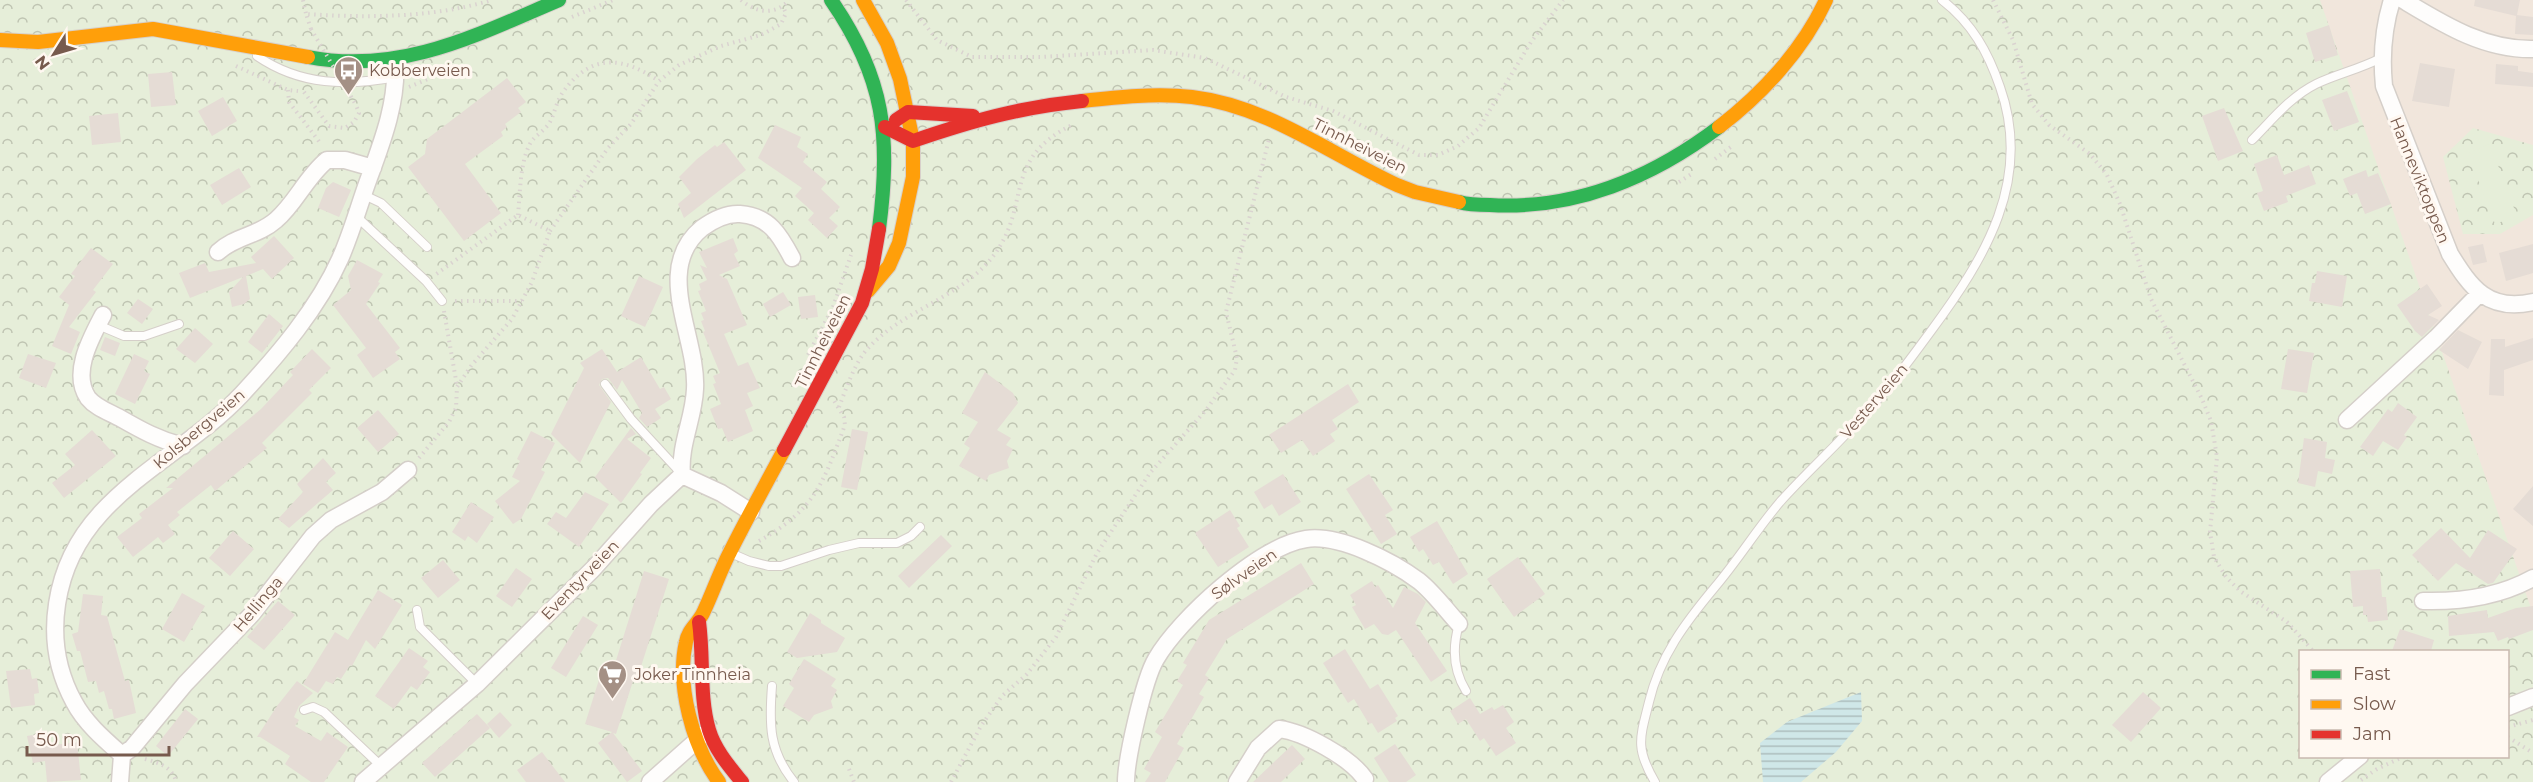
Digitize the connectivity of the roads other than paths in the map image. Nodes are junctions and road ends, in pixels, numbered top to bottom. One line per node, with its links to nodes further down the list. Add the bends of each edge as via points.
1 (559, 0): 12 (street, via 464,41)
2 (831, 0): 16 (street, Tinnheiveien, via 864,52 877,85)
3 (863, 0): 14 (street, via 887,43)
4 (1826, 0): 15 (street, Tinnheiveien, via 1781,68 1711,136 1636,180 1597,194 1552,203 1465,203 1417,192 1378,177 1276,122 1238,107 1198,98 1100,99)
5 (1942, 0): 62 (lane, Vesterveien, via 1962,17 1982,43 2007,107 2009,181 1997,224 1950,305 1890,385 1780,502 1671,644 1654,681 1641,725 1645,764)
6 (2392, 0): 11 (street, Hanneviktoppen)
7 (2403, 0): 10 (street, via 2469,37)
8 (0, 40): 9 (street, via 38,42 153,29)
9 (242, 46): 12 (street, via 343,62); 13 (lane, via 271,65 309,79 359,84)
10 (2533, 50)
11 (2381, 58): 17 (lane, via 2302,92); 25 (street, Hanneviktoppen, via 2384,86 2438,226 2465,279)
12 (395, 60): 13 (street, Kolsbergveien)
13 (397, 77): 19 (street, Kolsbergveien)
14 (908, 112): 15 (street, Tinnheiveien); 16 (street); 18 (street)
15 (984, 117): 18 (street, Tinnheiveien)
16 (885, 127): 18 (street); 26 (street, Tinnheiveien, via 884,200)
17 (2252, 140)
18 (913, 141): 26 (street, via 912,185 899,243 889,266)
19 (373, 168): 20 (street, Kolsbergveien); 23 (street, via 345,160 327,160 313,172 291,206 273,222 253,235 226,244)
20 (364, 195): 21 (street, Kolsbergveien); 22 (lane, via 381,203)
21 (357, 217): 27 (lane); 33 (street, Kolsbergveien, via 340,260 305,317 240,396)
22 (427, 247)
23 (218, 252)
24 (792, 258): 35 (street, via 781,236 754,215 719,218 694,235 685,247 680,302 694,364 695,390 684,438)
25 (2479, 294): 28 (street, via 2498,303); 32 (street)
26 (865, 296): 36 (street, Tinnheiveien)
27 (442, 301)
28 (2533, 302)
29 (100, 320): 30 (lane, via 124,336 144,336); 33 (street, via 82,369 83,387 89,399 142,431)
30 (179, 324)
31 (605, 384): 35 (lane)
32 (2347, 420)
33 (183, 446): 50 (street, Kolsbergveien, via 101,513 71,556 58,593 54,632 61,671 81,713)
34 (408, 470): 50 (street, Hellinga, via 382,492 331,520 313,536 252,614)
35 (682, 475): 36 (street); 43 (street, Eventyrveien)
36 (751, 512): 38 (street, Tinnheiveien)
37 (920, 527): 38 (lane, via 897,543 859,543 781,566 749,561)
38 (730, 552): 49 (street, Tinnheiveien, via 699,622 688,632 685,649 686,699)
39 (2533, 578): 40 (street, via 2500,593 2443,602)
40 (2423, 601)
41 (417, 610): 43 (lane, via 420,627)
42 (1459, 624): 45 (lane, Sølvveien, via 1454,664); 60 (street, Sølvveien, via 1418,581 1350,544 1306,539 1287,545 1250,566 1199,606 1177,628 1155,660 1130,752)
43 (477, 684): 52 (street, Eventyrveien)
44 (772, 686): 59 (lane, via 774,748)
45 (1466, 691)
46 (2533, 697): 47 (street)
47 (2509, 707)
48 (304, 711): 52 (lane, via 313,707 324,712)
49 (702, 735): 56 (street); 57 (street, Tinnheiveien, via 700,752); 58 (street, Tinnheiveien, via 714,742)
50 (122, 755): 54 (street)
51 (2358, 758): 63 (street)
52 (381, 766): 55 (street, Eventyrveien)
53 (1366, 780): 61 (street, via 1358,769 1315,742 1292,730 1279,729 1258,748)
54 (120, 782)
55 (363, 782)
56 (650, 782)
57 (719, 782)
58 (742, 782)
59 (794, 782)
60 (1126, 782)
61 (1237, 782)
62 (1655, 782)
63 (2328, 782)

